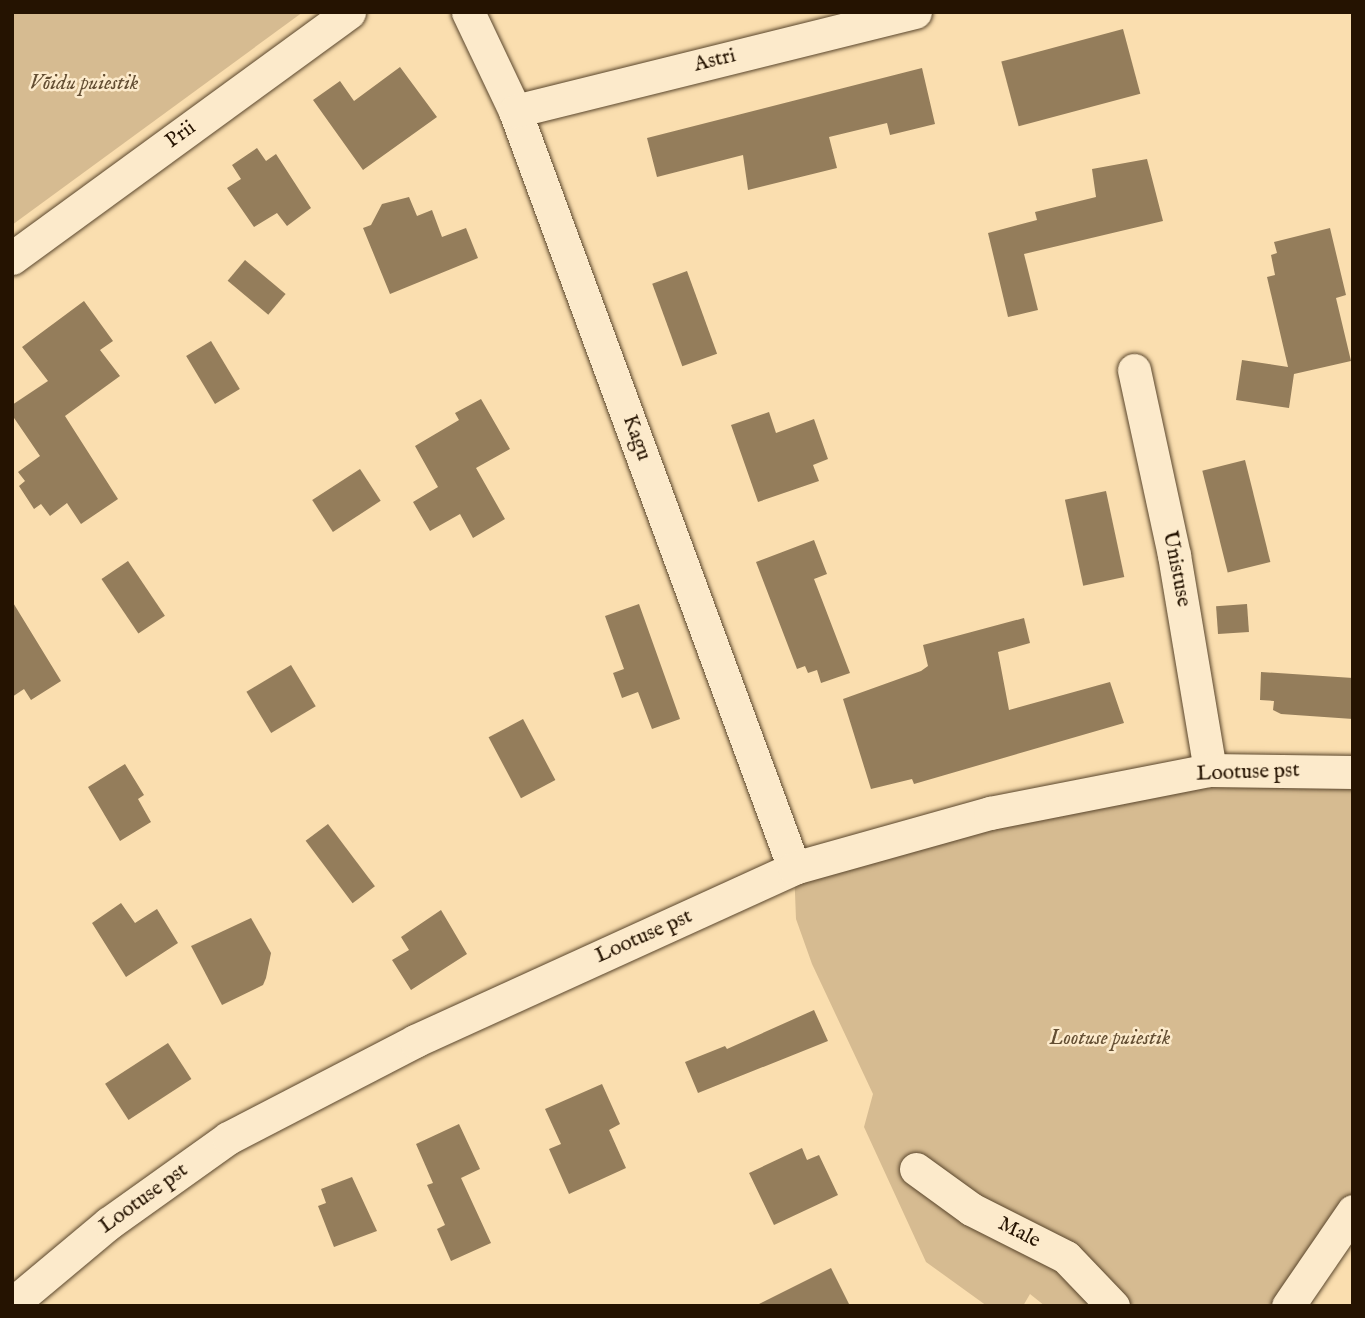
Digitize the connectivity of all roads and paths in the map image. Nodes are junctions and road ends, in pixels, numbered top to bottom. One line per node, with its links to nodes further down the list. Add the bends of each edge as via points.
1 (349, 12): 5 (street, Prii)
2 (468, 12): 4 (street, Kagu)
3 (915, 12): 4 (street, Astri)
4 (515, 110): 9 (street, Kagu)
5 (12, 258)
6 (1134, 370): 7 (street, Unistuse, via 1177,568)
7 (1210, 770): 8 (street, Lootuse pst); 9 (street, Lootuse pst, via 990,813)
8 (1353, 772)
9 (794, 868): 12 (street, Lootuse pst, via 415,1041 228,1138 109,1223)
10 (916, 1169): 13 (street, Male, via 971,1209 1066,1257)
11 (1353, 1211): 14 (street)
12 (12, 1304)
13 (1113, 1306)
14 (1288, 1306)

